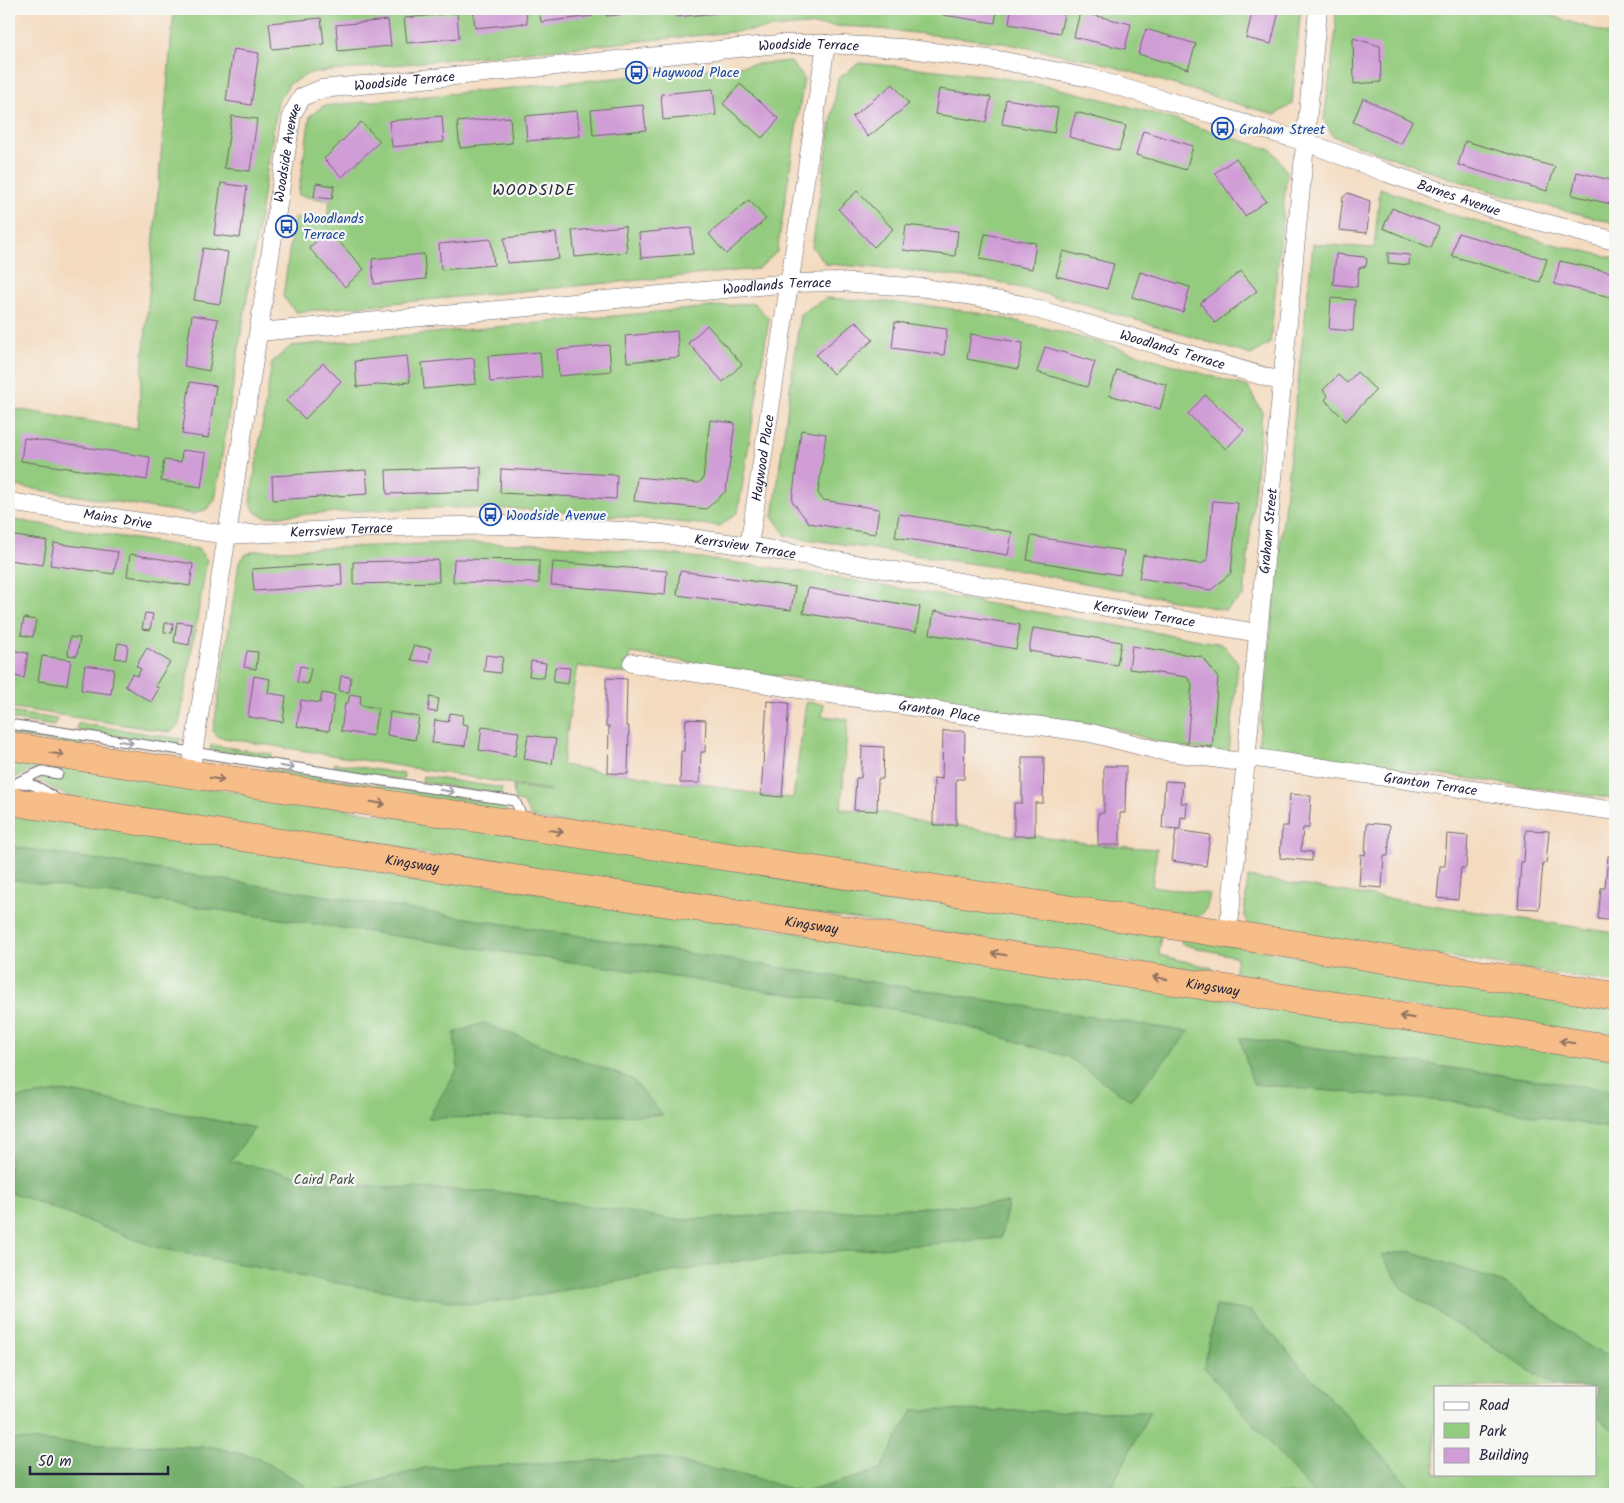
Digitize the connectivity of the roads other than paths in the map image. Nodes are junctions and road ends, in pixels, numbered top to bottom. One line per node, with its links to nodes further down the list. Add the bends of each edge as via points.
1 (1318, 9): 4 (street, Graham Street)
2 (826, 44): 3 (street, Woodside Terrace, via 779,44 320,89); 4 (street, Woodside Terrace, via 902,48 985,58 1090,78); 6 (street, Haywood Place)
3 (302, 98): 7 (street, Woodside Avenue, via 292,114)
4 (1306, 142): 5 (street, Barnes Avenue, via 1499,211); 8 (street, Graham Street)
5 (1615, 241)
6 (790, 282): 7 (street, Woodlands Terrace); 8 (street, Woodlands Terrace, via 926,288 1023,305); 11 (street, Haywood Place)
7 (259, 332): 10 (street, Woodside Avenue)
8 (1283, 382): 12 (street, Graham Street)
9 (9, 502): 10 (street, Mains Drive)
10 (227, 535): 11 (street, Kerrsview Terrace, via 398,527 517,526 656,533); 18 (street, Woodside Avenue)
11 (750, 546): 12 (street, Kerrsview Terrace)
12 (1258, 632): 17 (street, Graham Street)
13 (632, 663): 17 (street, Granton Place, via 1091,733 1157,750)
14 (9, 724): 16 (lane)
15 (9, 746): 16 (highway, one-way to 16)
16 (95, 748): 18 (highway, one-way to 18)
17 (1246, 760): 21 (street, Granton Terrace, via 1257,758); 22 (street, Graham Street)
18 (191, 764): 22 (highway, one-way to 22, via 527,826)
19 (58, 774): 20 (lane, via 42,771)
20 (11, 790): 24 (highway, Kingsway, one-way to 20, via 72,811)
21 (1615, 811)
22 (1228, 934): 23 (highway)
23 (1615, 996)
24 (1615, 1049)

